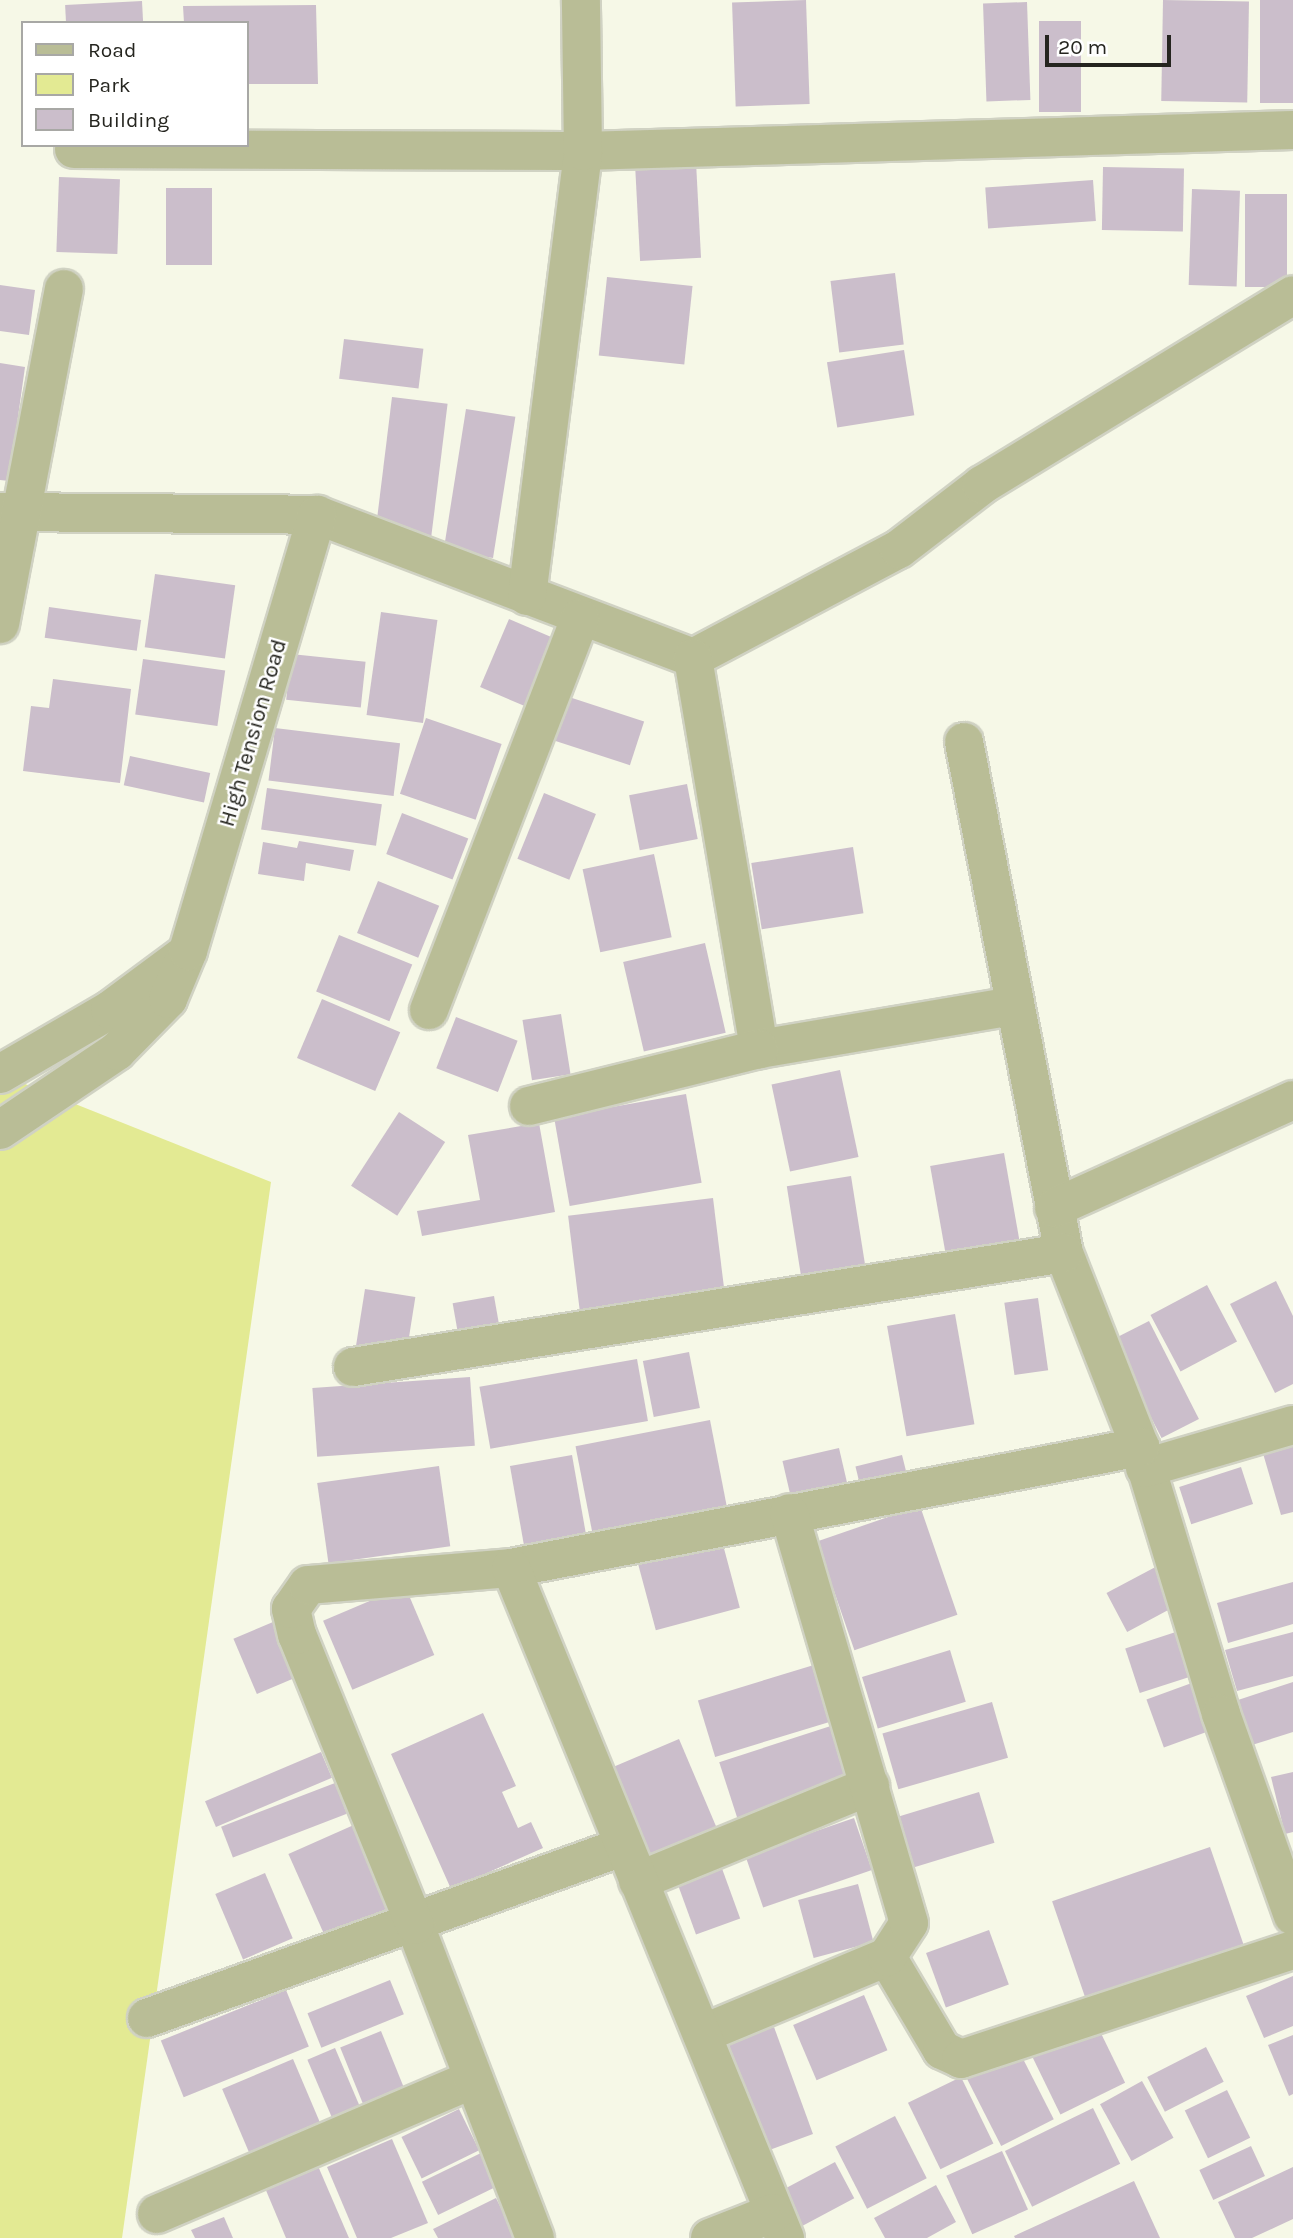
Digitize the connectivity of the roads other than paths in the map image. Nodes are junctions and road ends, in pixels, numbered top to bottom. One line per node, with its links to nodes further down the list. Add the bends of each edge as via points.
1 (581, 0): 4 (street)
2 (1293, 130): 4 (street)
3 (74, 149): 4 (street)
4 (583, 151): 9 (street)
5 (64, 289): 7 (street)
6 (1293, 295): 12 (street, via 982,485 899,549)
7 (10, 513): 8 (street); 11 (street)
8 (317, 515): 9 (street); 14 (street, High Tension Road)
9 (527, 596): 10 (street)
10 (580, 618): 12 (street); 16 (street)
11 (0, 624)
12 (694, 658): 17 (street)
13 (964, 742): 15 (street)
14 (188, 951): 18 (street, via 110,1010); 21 (street, High Tension Road, via 168,999 148,1023 106,1059)
15 (1013, 1006): 17 (street); 22 (street)
16 (429, 1010)
17 (759, 1049): 20 (street)
18 (0, 1074)
19 (1293, 1100): 22 (street)
20 (529, 1106)
21 (0, 1130)
22 (1054, 1208): 23 (street)
23 (1064, 1253): 24 (street); 26 (street)
24 (353, 1367)
25 (1293, 1425): 26 (street)
26 (1143, 1458): 27 (street); 32 (street, via 1221,1714)
27 (789, 1513): 28 (street); 29 (street)
28 (511, 1568): 30 (street); 33 (street, via 308,1585 291,1609 297,1635)
29 (870, 1786): 31 (street); 35 (street, via 909,1923)
30 (622, 1847): 31 (street); 33 (street)
31 (638, 1881): 37 (street)
32 (1293, 1916)
33 (415, 1925): 36 (street); 38 (street)
34 (1293, 1950): 35 (street, via 961,2059 942,2050)
35 (887, 1956): 37 (street)
36 (147, 2018)
37 (702, 2034): 40 (street)
38 (473, 2079): 39 (street); 41 (street)
39 (157, 2214)
40 (779, 2226): 42 (street)
41 (535, 2238)
42 (710, 2238)

